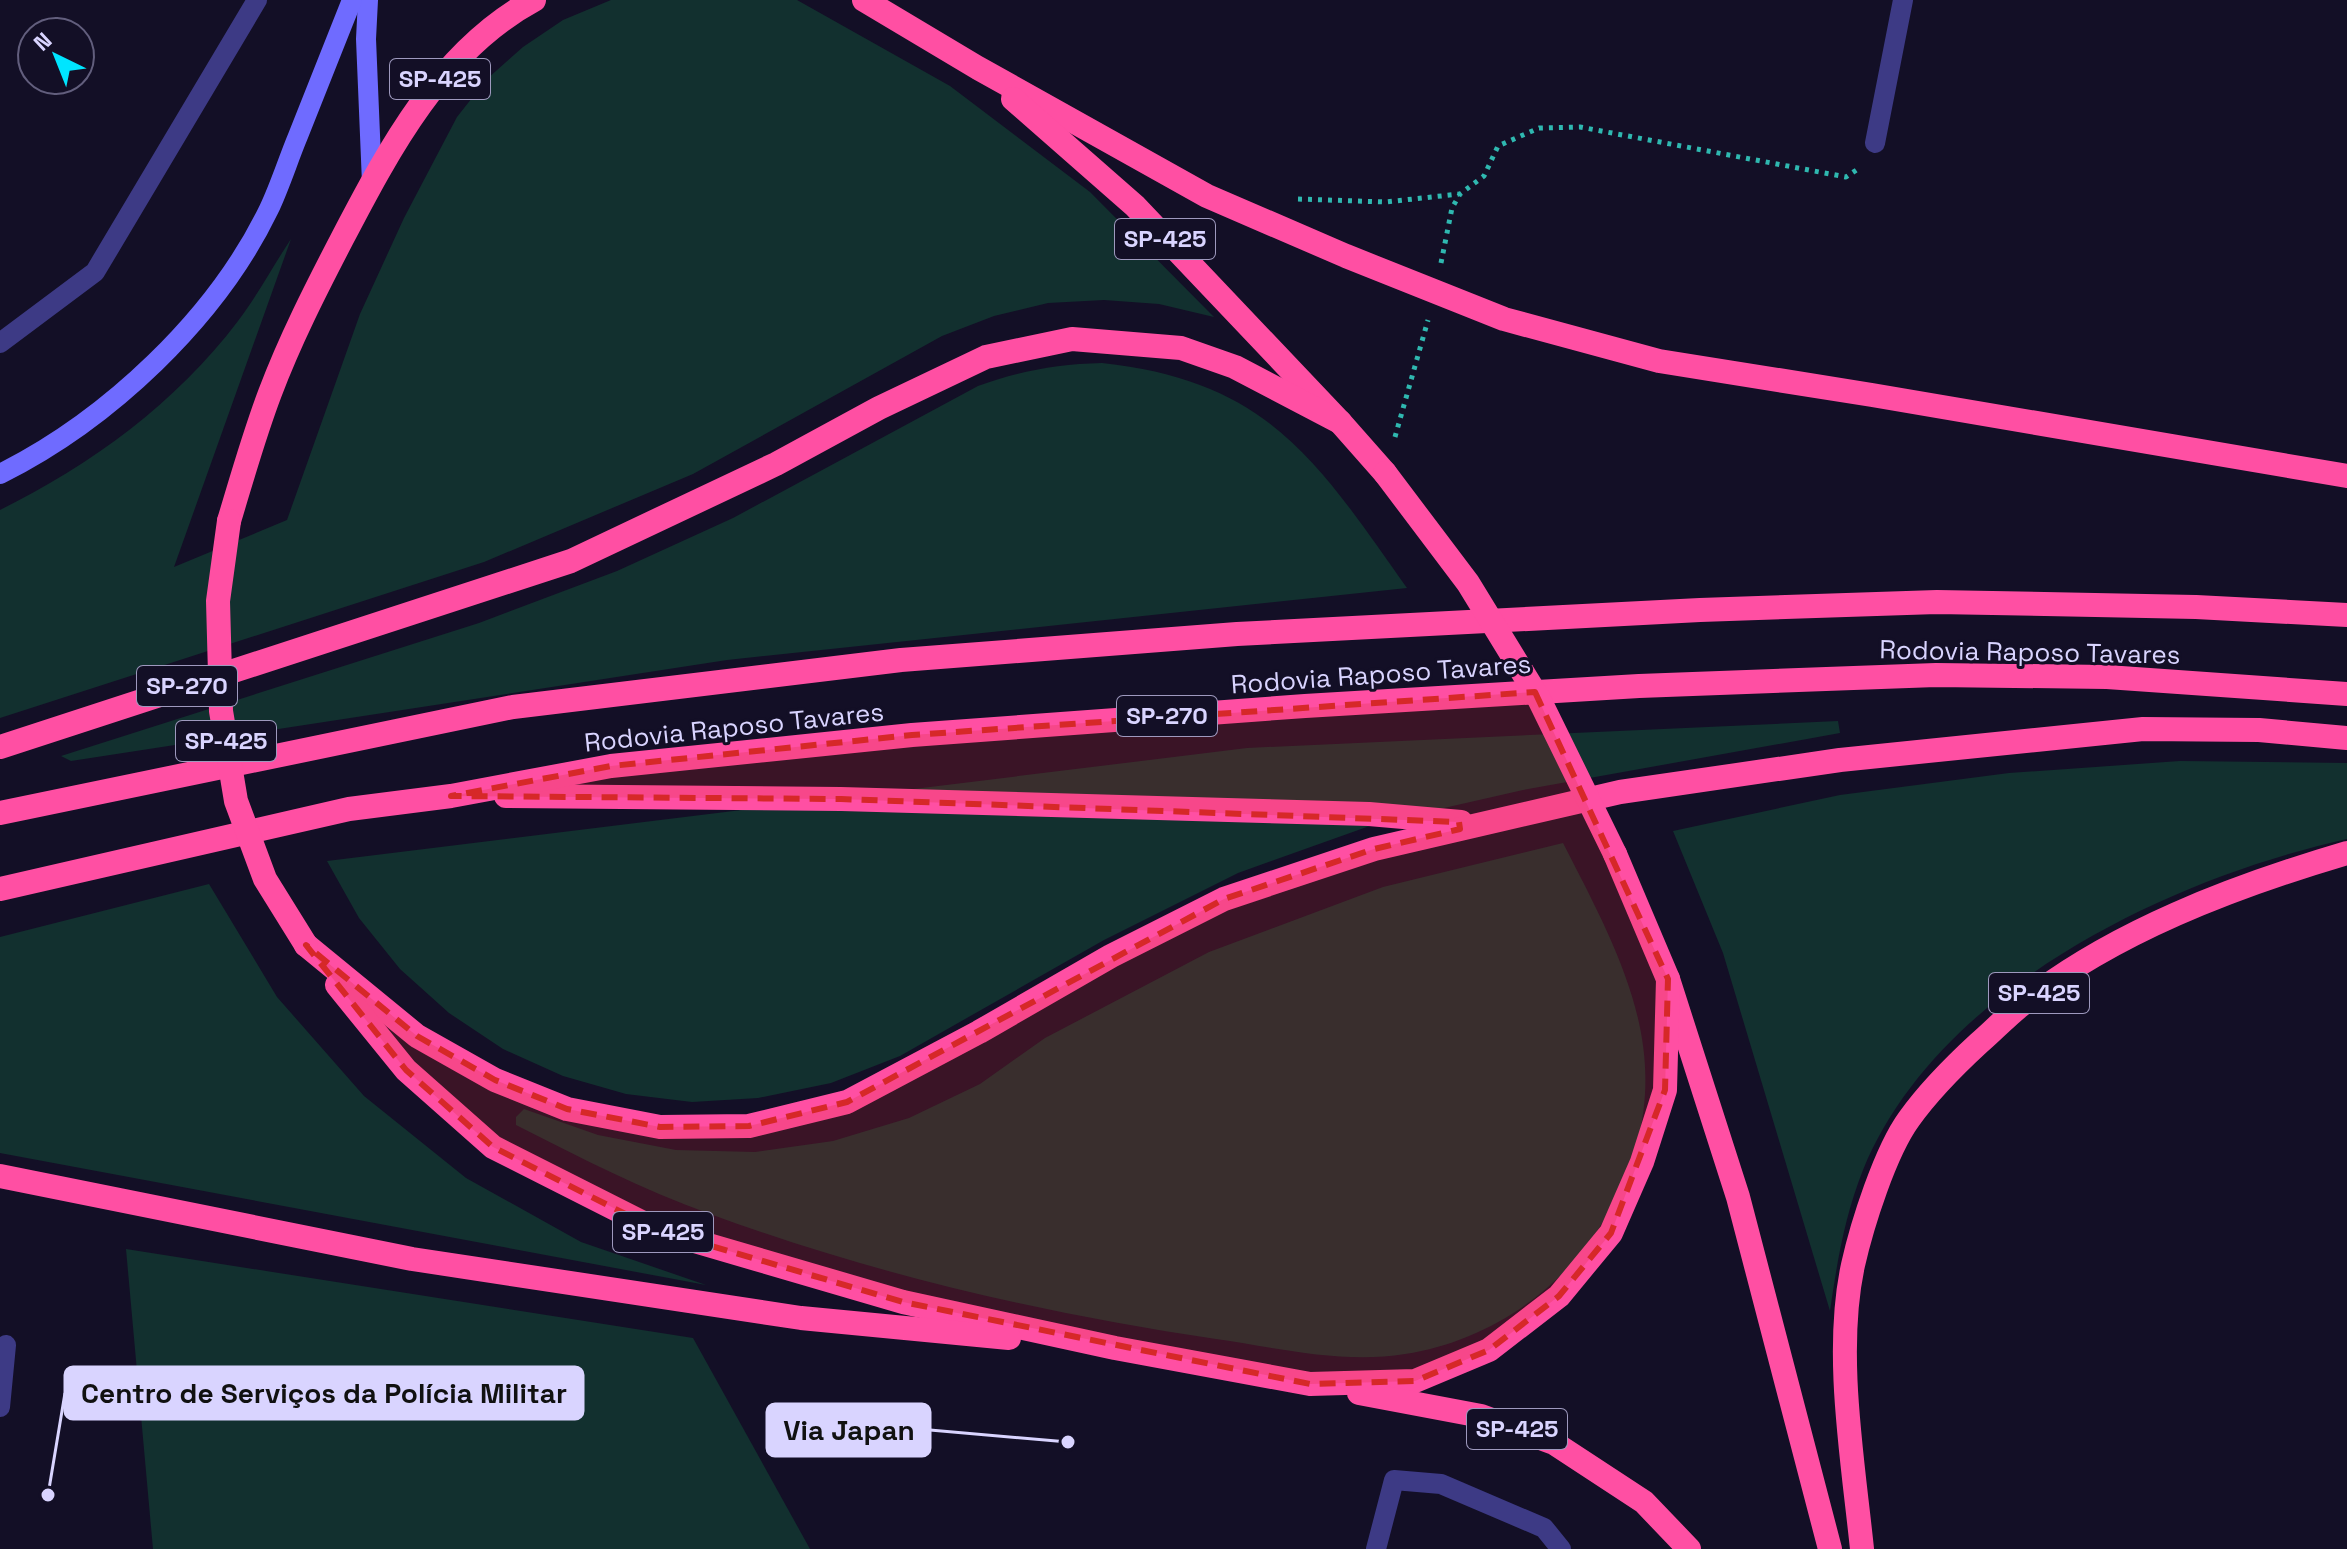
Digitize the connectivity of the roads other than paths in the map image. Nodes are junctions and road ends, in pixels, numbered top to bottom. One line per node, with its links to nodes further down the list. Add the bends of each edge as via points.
1 (257, 0): 10 (street, via 95,272)
2 (352, 0): 12 (street, via 268,210 226,279 167,352 104,409 38,455)
3 (368, 0): 9 (street)
4 (534, 0): 9 (highway, SP-425, via 483,35 435,84)
5 (864, 0): 7 (highway, SP-425)
6 (1903, 0): 8 (street)
7 (978, 68): 11 (highway, SP-425, via 1135,206); 13 (highway, via 1207,196 1504,319 1659,361)
8 (1875, 143)
9 (372, 183): 23 (highway, SP-425, bridge, via 270,393 229,521 218,601 221,711 236,801 265,879)
10 (0, 343)
11 (1340, 422): 17 (highway, SP-270, via 1235,367 1181,348 1072,339 986,357 571,561); 24 (highway, SP-425, bridge, via 1468,583 1539,699 1615,854)
12 (0, 474)
13 (2347, 476)
14 (2347, 615): 19 (highway, Rodovia Raposo Tavares, via 1937,602 1237,634 901,660 513,707)
15 (2347, 694): 18 (highway, Rodovia Raposo Tavares / SP-270, via 2107,677 1936,675 1639,686 912,735 611,766)
16 (2347, 738): 20 (highway, via 2259,730 2143,729 1699,780 1620,792)
17 (0, 747)
18 (451, 796): 20 (highway, via 873,800 1369,814); 22 (highway, Rodovia Raposo Tavares / SP-270, via 349,809)
19 (0, 813)
20 (1483, 824): 23 (highway, via 1374,849 1224,899 847,1102 749,1126 660,1127 567,1109 495,1080 417,1036)
21 (2347, 853): 34 (highway, SP-425, via 2271,875 2186,909 2086,961 2020,1006 1951,1069 1908,1120 1879,1179 1853,1267 1845,1348)
22 (0, 889)
23 (306, 945): 27 (highway, SP-425, via 406,1070 493,1147 657,1230 903,1302)
24 (1668, 979): 28 (highway, via 1665,1090 1642,1162 1611,1233 1559,1296 1489,1350 1415,1381); 33 (highway, SP-425, via 1738,1197)
25 (0, 1176): 27 (highway, via 412,1259 801,1318)
26 (6, 1345): 29 (street)
27 (1115, 1348): 28 (highway, SP-425)
28 (1310, 1384): 32 (highway, SP-425, via 1481,1416 1554,1443 1644,1502)
29 (0, 1407)
30 (1376, 1549): 31 (street, via 1394,1480 1441,1484 1544,1528)
31 (1561, 1549)
32 (1689, 1549)
33 (1830, 1549)
34 (1862, 1549)

